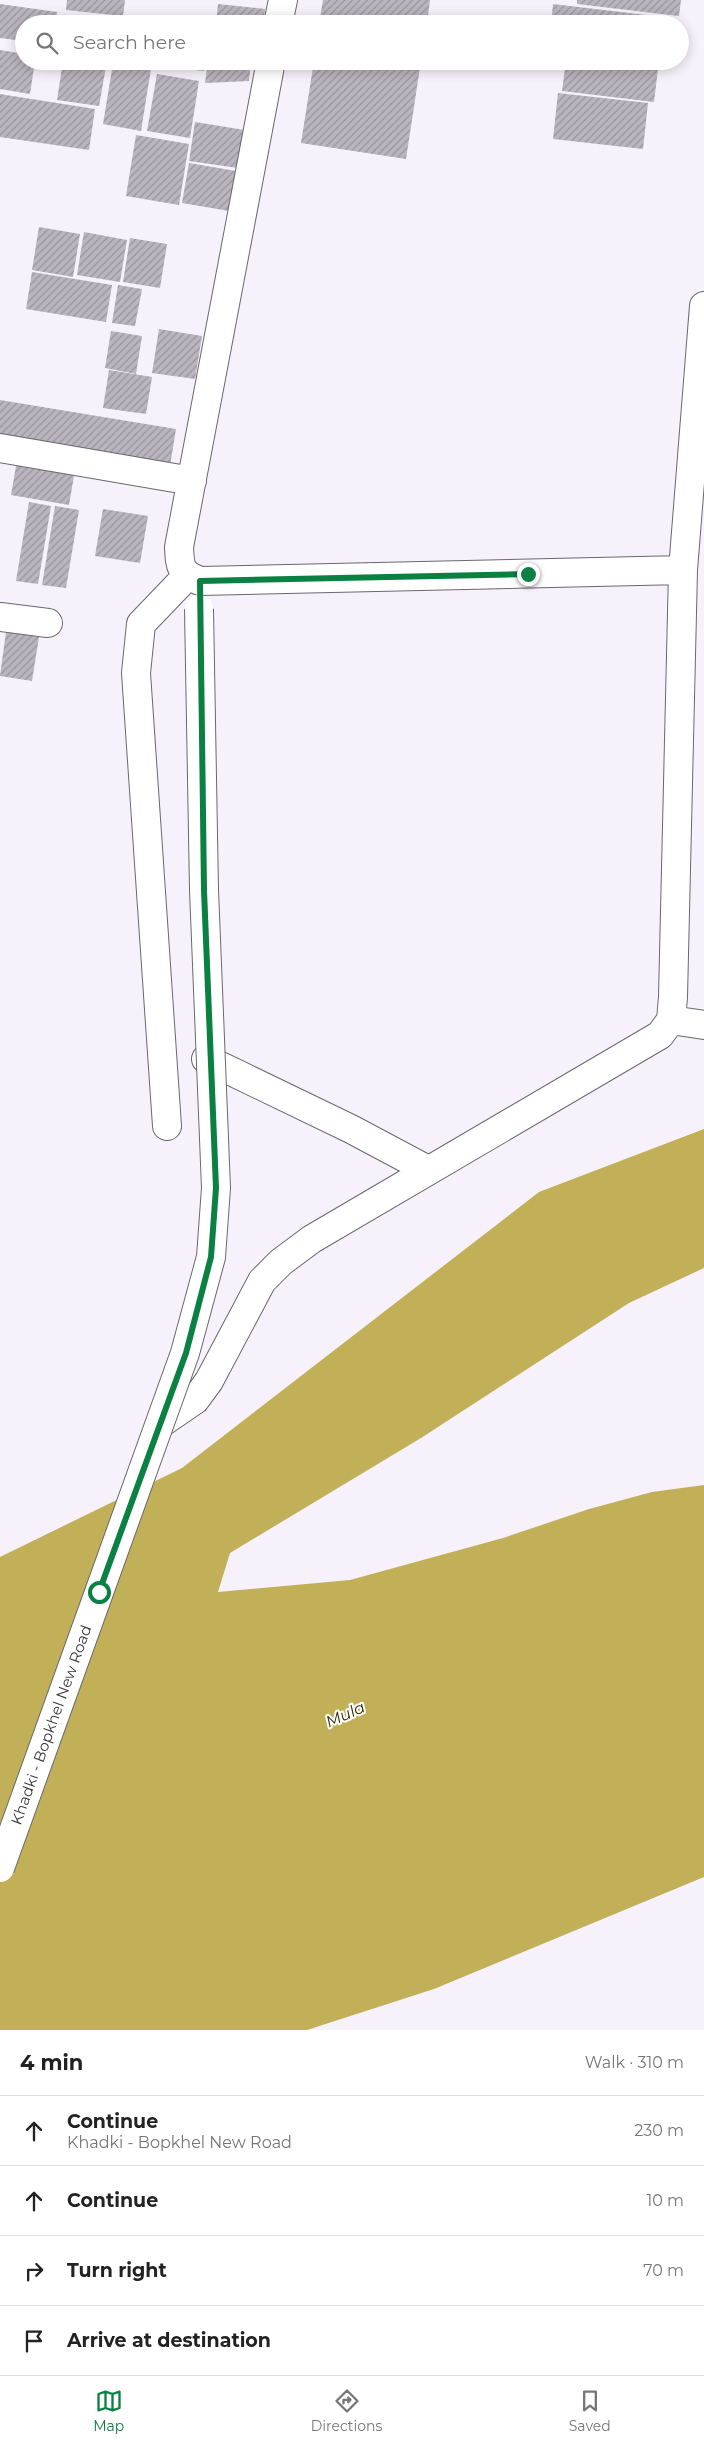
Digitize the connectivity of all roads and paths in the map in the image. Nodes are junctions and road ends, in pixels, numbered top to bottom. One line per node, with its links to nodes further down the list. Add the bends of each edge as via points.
1 (283, 0): 2 (street)
2 (280, 15)
3 (269, 70): 7 (street)
4 (704, 306): 5 (street)
5 (702, 360): 8 (street)
6 (0, 448): 7 (street)
7 (192, 481): 9 (street, via 179,547 180,564)
8 (683, 570): 9 (street); 12 (street)
9 (194, 578): 15 (street, via 141,624 136,673); 18 (street, Khadki - Bopkhel New Road, bridge, via 199,610 205,900 216,1188 211,1257 186,1353)
10 (0, 618): 11 (street)
11 (48, 623)
12 (671, 1020): 13 (street); 16 (street, via 660,1035)
13 (704, 1026)
14 (206, 1059): 16 (street)
15 (167, 1126)
16 (428, 1170): 17 (street, via 281,1262 262,1281 195,1400)
17 (160, 1424)
18 (0, 1868)

